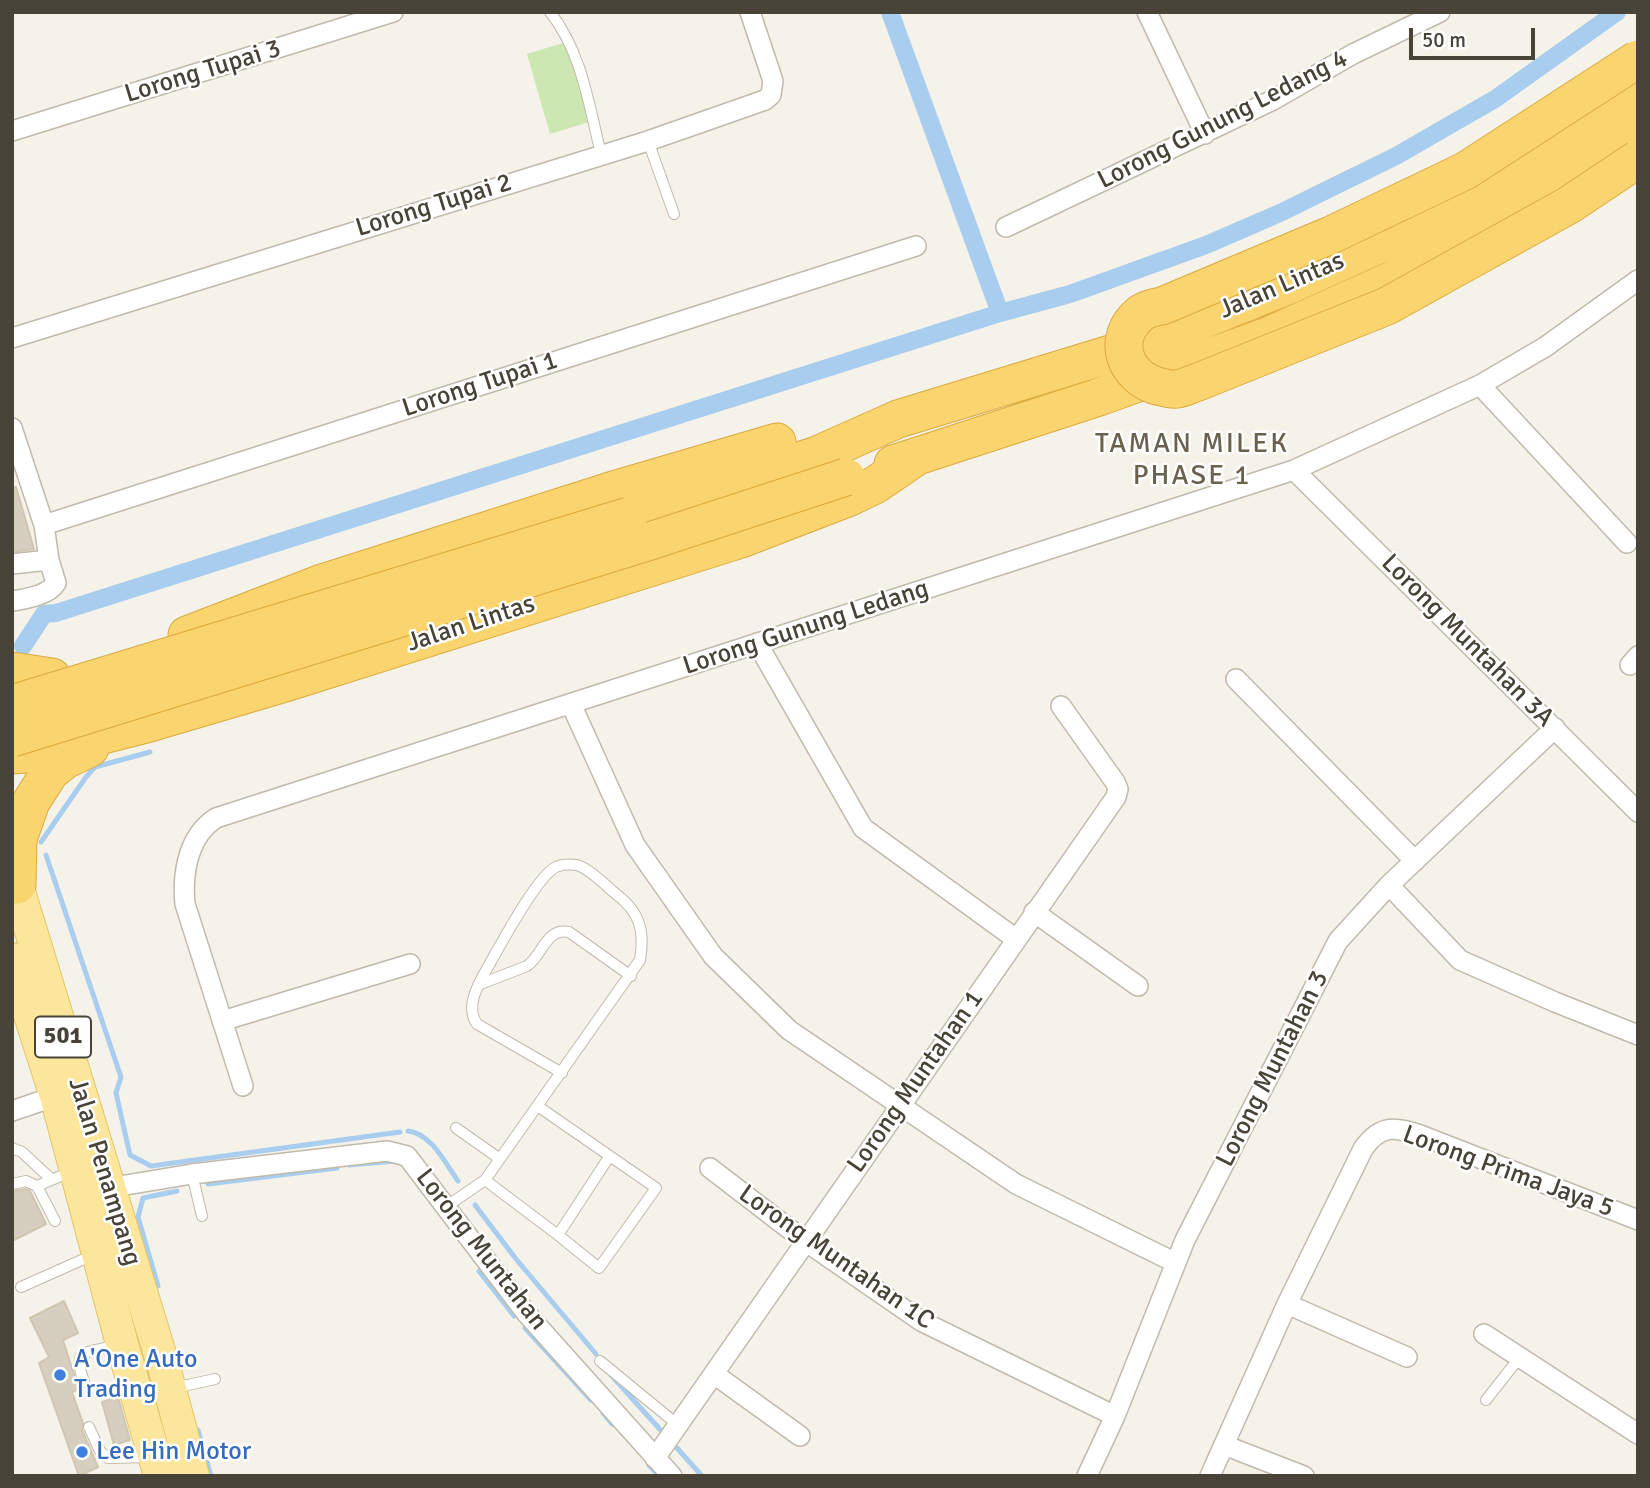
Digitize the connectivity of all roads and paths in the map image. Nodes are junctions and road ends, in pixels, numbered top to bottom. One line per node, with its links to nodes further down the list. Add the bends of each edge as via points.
1 (393, 12): 8 (street, Lorong Tupai 3)
2 (550, 12): 12 (lane, via 575,54)
3 (750, 12): 11 (street, Lorong Tupai 2, via 773,81 771,95)
4 (1147, 12): 9 (street)
5 (1440, 12): 9 (street, Lorong Gunung Ledang 4)
6 (1638, 59): 13 (highway, bridge, via 1465,171 1331,236 1144,311 1126,335 1123,355 1148,384 1175,390 1198,382 1387,306 1569,205)
7 (1638, 92): 20 (highway, Jalan Lintas, via 1609,116 1474,202 1292,284 1140,345)
8 (12, 131)
9 (1205, 134): 15 (street, Lorong Gunung Ledang 4)
10 (1638, 134): 22 (highway, Jalan Lintas, via 1551,191 1394,279 1265,337)
11 (648, 141): 12 (street, Lorong Tupai 2); 14 (lane)
12 (601, 154): 18 (street, Lorong Tupai 2)
13 (1638, 159)
14 (674, 214)
15 (1006, 227)
16 (916, 246): 24 (street, Lorong Tupai 1)
17 (1638, 280): 19 (street, Lorong Gunung Ledang, via 1545,347)
18 (12, 338)
19 (1479, 385): 23 (street, Lorong Gunung Ledang); 25 (street)
20 (898, 419): 31 (highway, Jalan Lintas, via 834,426 610,491 322,583 149,650); 35 (highway, Jalan Lintas, bridge, via 817,454 629,516)
21 (14, 438): 24 (street)
22 (916, 457): 37 (highway, Jalan Lintas, via 850,497 741,539); 39 (highway, Jalan Lintas, bridge)
23 (1294, 470): 29 (street, Lorong Gunung Ledang); 38 (street, Lorong Muntahan 3A)
24 (44, 525): 26 (street)
25 (1627, 543)
26 (49, 560): 27 (street); 28 (street, via 56,586)
27 (12, 564)
28 (12, 601)
29 (757, 643): 34 (street, Lorong Gunung Ledang); 47 (street, via 863,828)
30 (12, 671): 31 (highway)
31 (52, 677): 33 (highway, Jalan Lintas); 40 (highway, via 31,690 29,715 37,726)
32 (1236, 680): 43 (street)
33 (12, 692)
34 (570, 704): 53 (street, Lorong Gunung Ledang, via 203,826 186,866 185,904); 58 (street, via 635,845 713,956 789,1030)
35 (12, 705)
36 (1061, 706): 46 (street, Lorong Muntahan 1, via 1118,789)
37 (146, 724): 40 (highway, Jalan Lintas); 44 (highway, via 65,760 50,772 31,802 18,839)
38 (1555, 728): 42 (street, Lorong Muntahan 3A); 43 (street, Lorong Muntahan 3)
39 (12, 738)
40 (76, 741): 41 (highway, Jalan Lintas)
41 (12, 755)
42 (1638, 812)
43 (1415, 861): 45 (street, Lorong Muntahan 3)
44 (15, 877): 71 (main road, Jalan Penampang / 501)
45 (1389, 885): 54 (street, via 1461,960); 79 (street, Lorong Muntahan 3, via 1338,941)
46 (1034, 912): 47 (street, Lorong Muntahan 1); 52 (street)
47 (1016, 939): 58 (street, Lorong Muntahan 1)
48 (12, 959): 57 (main road, Jalan Penampang / 501)
49 (410, 964): 53 (street)
50 (631, 976): 51 (lane, via 562,931 551,936 527,966); 51 (lane, via 643,944 631,905 579,866 564,864 547,873); 55 (lane)
51 (478, 985): 55 (lane, via 472,1008 477,1024)
52 (1138, 986)
53 (222, 1021): 56 (street, Lorong Gunung Ledang)
54 (1638, 1035)
55 (562, 1073): 59 (lane)
56 (243, 1086)
57 (56, 1096): 60 (street); 66 (main road, Jalan Penampang / 501)
58 (900, 1105): 77 (street, Lorong Muntahan 1); 79 (street, via 1017,1184)
59 (539, 1107): 63 (lane); 64 (lane)
60 (12, 1111)
61 (456, 1128): 64 (lane)
62 (12, 1148): 66 (lane)
63 (609, 1157): 76 (lane); 76 (lane, via 656,1188 599,1268)
64 (500, 1159): 68 (lane)
65 (710, 1168): 77 (street, Lorong Muntahan 1C)
66 (64, 1174): 70 (lane); 78 (main road, Jalan Penampang / 501)
67 (192, 1174): 71 (street, Lorong Muntahan); 72 (street, Lorong Muntahan, via 387,1151 407,1156); 73 (lane)
68 (485, 1180): 72 (lane); 76 (lane)
69 (12, 1184): 70 (lane, via 26,1181)
70 (37, 1186): 75 (lane)
71 (108, 1188): 90 (main road, Jalan Penampang / 501)
72 (447, 1206): 98 (street, Lorong Muntahan, via 527,1314)
73 (202, 1216)
74 (1638, 1220): 81 (street, Lorong Prima Jaya 5, via 1423,1136 1388,1129 1363,1150)
75 (55, 1222)
76 (558, 1235)
77 (805, 1241): 87 (street, Lorong Muntahan 1); 92 (street, Lorong Muntahan 1C, via 921,1321)
78 (97, 1253): 80 (lane); 83 (main road, Jalan Penampang / 501)
79 (1176, 1263): 92 (street, Lorong Muntahan 3)
80 (21, 1287)
81 (1287, 1304): 84 (street); 97 (street)
82 (1484, 1334): 85 (street)
83 (121, 1344): 89 (lane, via 83,1353 79,1366); 99 (main road, Jalan Penampang / 501)
84 (1407, 1357)
85 (1520, 1357): 91 (lane); 95 (street)
86 (600, 1361): 93 (lane)
87 (714, 1374): 93 (street, Lorong Muntahan 1); 96 (street)
88 (215, 1380): 90 (lane)
89 (84, 1382)
90 (170, 1389): 100 (main road, Jalan Penampang / 501)
91 (1486, 1400)
92 (1115, 1416): 102 (street, Lorong Muntahan 3)
93 (678, 1425): 98 (street, Lorong Muntahan 1)
94 (89, 1427): 99 (lane, via 107,1458)
95 (1638, 1434)
96 (800, 1436)
97 (1224, 1445): 103 (street); 104 (street)
98 (655, 1458): 101 (street, Lorong Muntahan)
99 (157, 1467)
100 (193, 1476)
101 (672, 1476)
102 (1087, 1476)
103 (1210, 1476)
104 (1304, 1476)

